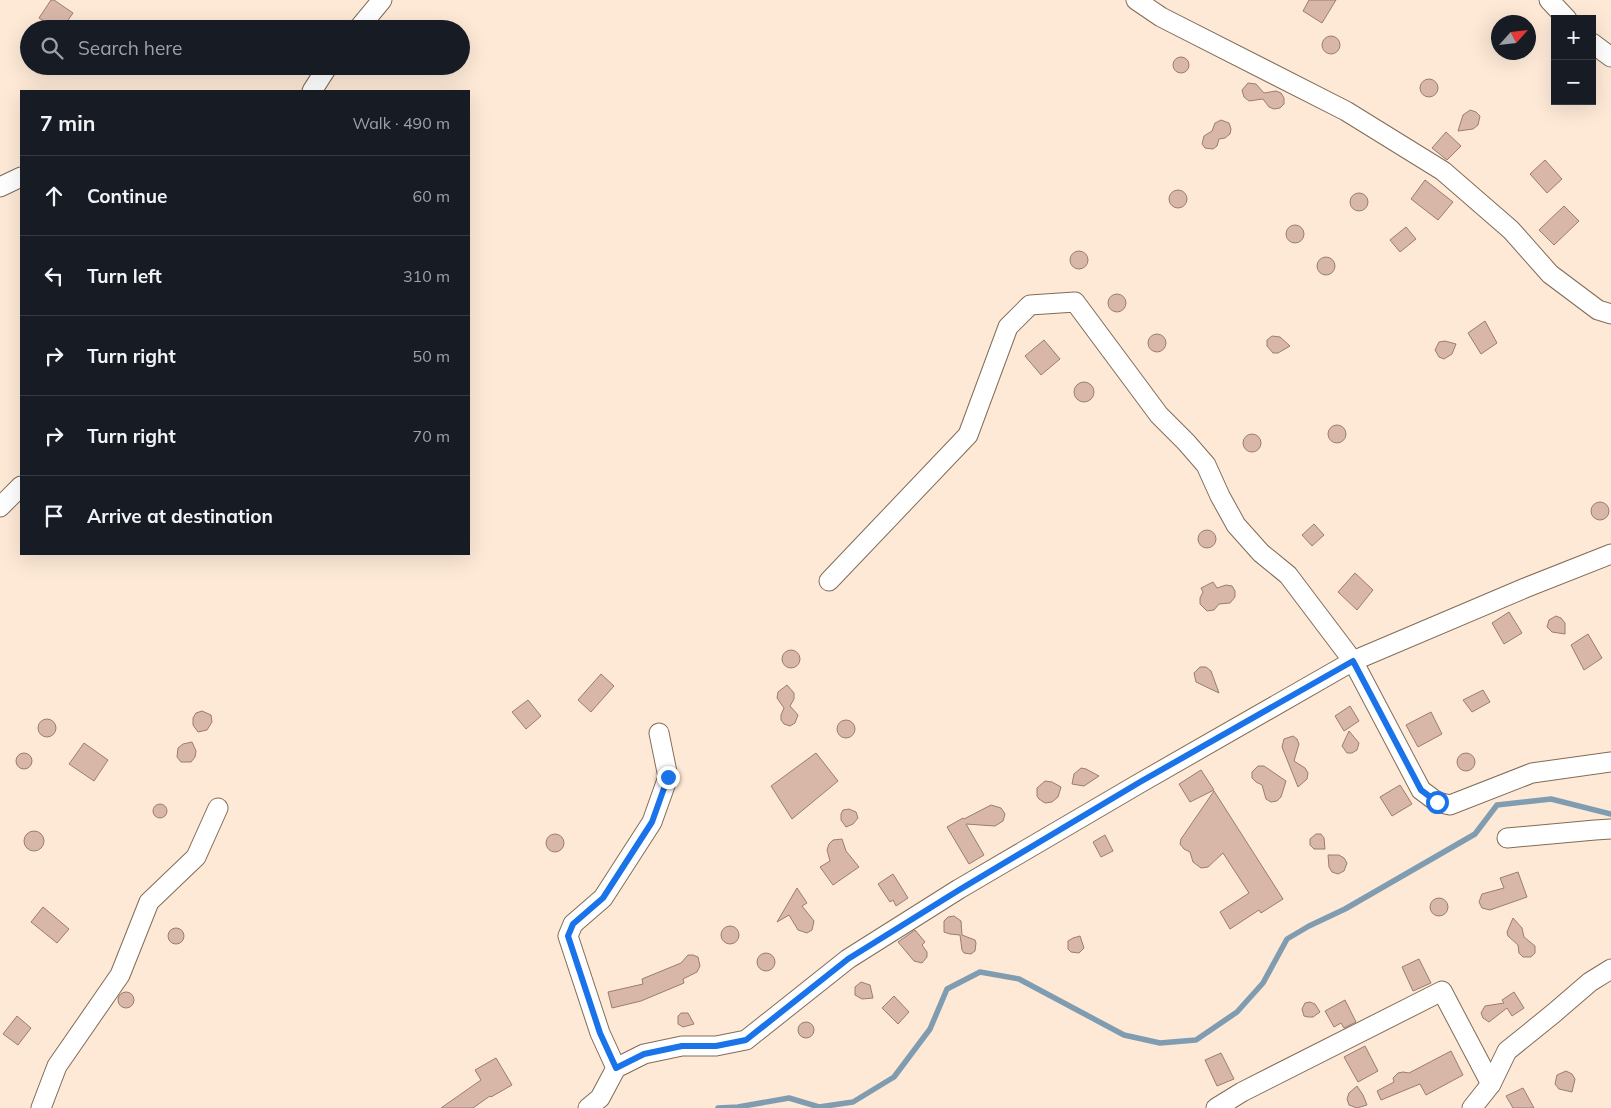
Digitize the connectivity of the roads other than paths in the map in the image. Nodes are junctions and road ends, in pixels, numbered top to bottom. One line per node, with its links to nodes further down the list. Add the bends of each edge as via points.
1 (382, 0): 5 (street)
2 (1136, 0): 12 (street, via 1161,17 1346,111 1443,171 1511,230 1550,274 1598,310)
3 (1550, 0): 4 (street)
4 (1563, 15)
5 (365, 20)
6 (1596, 46): 7 (street)
7 (1611, 57)
8 (322, 75): 9 (street)
9 (313, 90)
10 (20, 177): 11 (street)
11 (0, 187)
12 (1611, 314)
13 (20, 487): 14 (street)
14 (0, 507)
15 (1611, 554): 17 (street)
16 (829, 581): 17 (street, via 968,435 1008,327 1030,305 1075,302 1159,415 1206,465 1236,525 1260,554 1288,575)
17 (1353, 661): 19 (street, via 1421,790 1437,802 1450,805 1532,773); 24 (street, via 1174,763 848,959 746,1040 716,1046 682,1046 644,1054)
18 (659, 733): 24 (street, via 668,777 652,822 603,898 573,924 568,936 600,1033)
19 (1611, 762)
20 (218, 808): 26 (street, via 196,857 149,902 120,976 57,1066)
21 (1611, 829): 22 (street)
22 (1507, 838)
23 (1611, 969): 25 (street, via 1590,982 1507,1051)
24 (616, 1068): 27 (street, via 600,1098)
25 (1491, 1084): 28 (street, via 1442,991); 29 (street)
26 (42, 1108)
27 (588, 1108)
28 (1216, 1108)
29 (1472, 1108)

